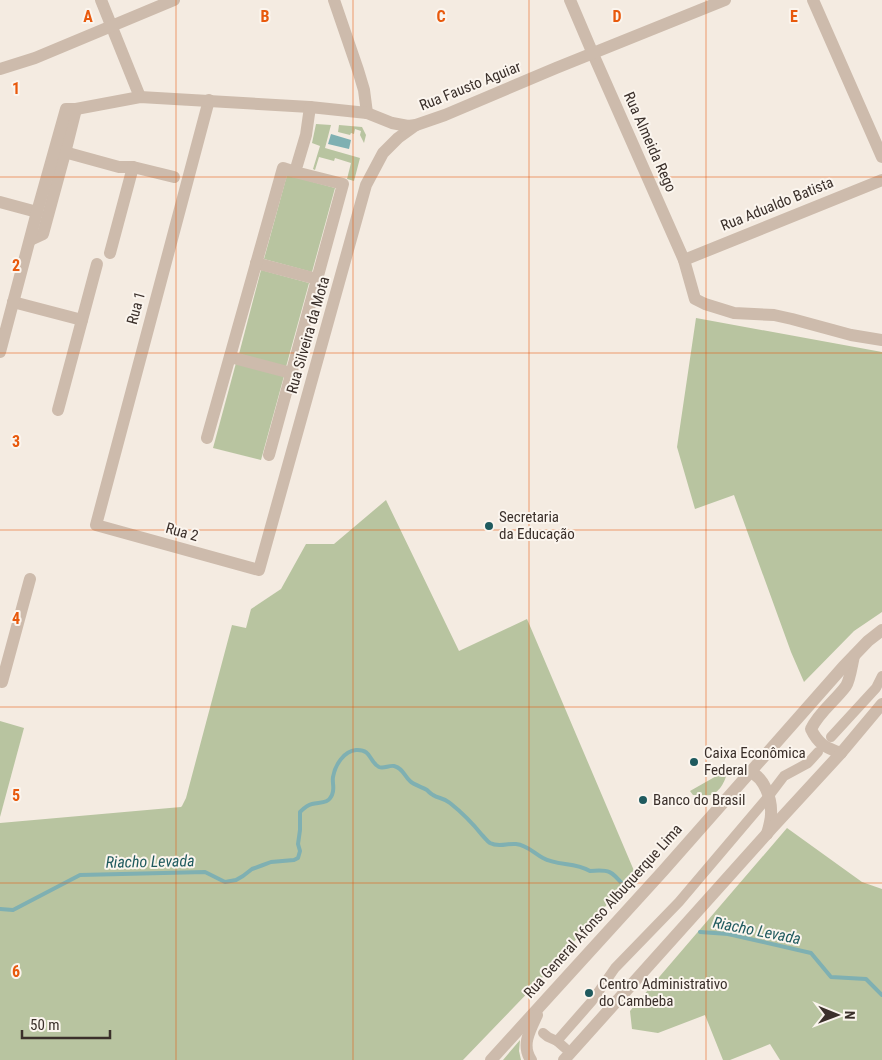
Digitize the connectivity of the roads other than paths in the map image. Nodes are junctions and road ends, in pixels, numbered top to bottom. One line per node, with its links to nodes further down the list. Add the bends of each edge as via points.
1 (101, 0): 7 (street)
2 (174, 0): 7 (street)
3 (334, 0): 13 (street, via 364,90)
4 (570, 0): 8 (street, Rua Almeida Rego)
5 (724, 0): 8 (street, Rua Fausto Aguiar)
6 (813, 0): 16 (street)
7 (112, 26): 9 (street); 10 (street)
8 (593, 54): 14 (street, Rua Fausto Aguiar); 25 (street, Rua Almeida Rego)
9 (0, 69)
10 (140, 97): 11 (street, Rua Fausto Aguiar); 15 (street, Rua Fausto Aguiar, via 71,109)
11 (208, 100): 12 (street, Rua Fausto Aguiar); 38 (street, Rua 1)
12 (310, 107): 13 (street, Rua Fausto Aguiar); 18 (street)
13 (367, 112): 14 (street, Rua Fausto Aguiar, via 392,123)
14 (416, 125): 39 (street, Rua Silveira da Mota, via 383,153 366,185)
15 (60, 151): 17 (street, via 120,167); 22 (street); 23 (street, via 43,234)
16 (882, 157)
17 (133, 167): 19 (street); 24 (street)
18 (295, 172): 26 (street, via 282,168); 28 (street, via 343,184)
19 (174, 177)
20 (882, 180): 25 (street, Rua Adualdo Batista)
21 (0, 202): 22 (street)
22 (37, 212): 23 (street)
23 (30, 240): 29 (street)
24 (110, 253)
25 (684, 260): 31 (street, Rua Almeida Rego, via 695,298 705,304 734,313 774,315)
26 (256, 263): 28 (street); 33 (street)
27 (96, 264): 30 (street)
28 (317, 279): 34 (street)
29 (13, 302): 30 (street); 32 (street)
30 (82, 320): 35 (street)
31 (882, 340)
32 (1, 343)
33 (230, 357): 34 (street); 36 (street)
34 (291, 373): 37 (street)
35 (58, 410)
36 (207, 438)
37 (269, 455)
38 (96, 525): 39 (street, Rua 2)
39 (259, 570)
40 (30, 579): 43 (street)
41 (882, 630): 42 (street, Rua General Afonso Albuquerque Lima)
42 (854, 656): 49 (street, via 847,685 811,729 818,741); 50 (street, Rua General Afonso Albuquerque Lima)
43 (4, 659): 45 (street)
44 (882, 676): 47 (street, via 876,688)
45 (2, 682)
46 (882, 704): 49 (street)
47 (831, 737)
48 (818, 752): 51 (street, via 808,763 784,776)
49 (842, 753): 52 (street)
50 (750, 772): 51 (street, via 760,779); 53 (street, Rua General Afonso Albuquerque Lima)
51 (768, 797): 52 (street, via 771,813); 55 (street, via 679,902 615,968)
52 (767, 834): 55 (street)
53 (544, 1002): 56 (street, Rua General Afonso Albuquerque Lima); 57 (street, via 529,1032 526,1046)
54 (543, 1033): 55 (street)
55 (562, 1050)
56 (490, 1060)
57 (531, 1060)

